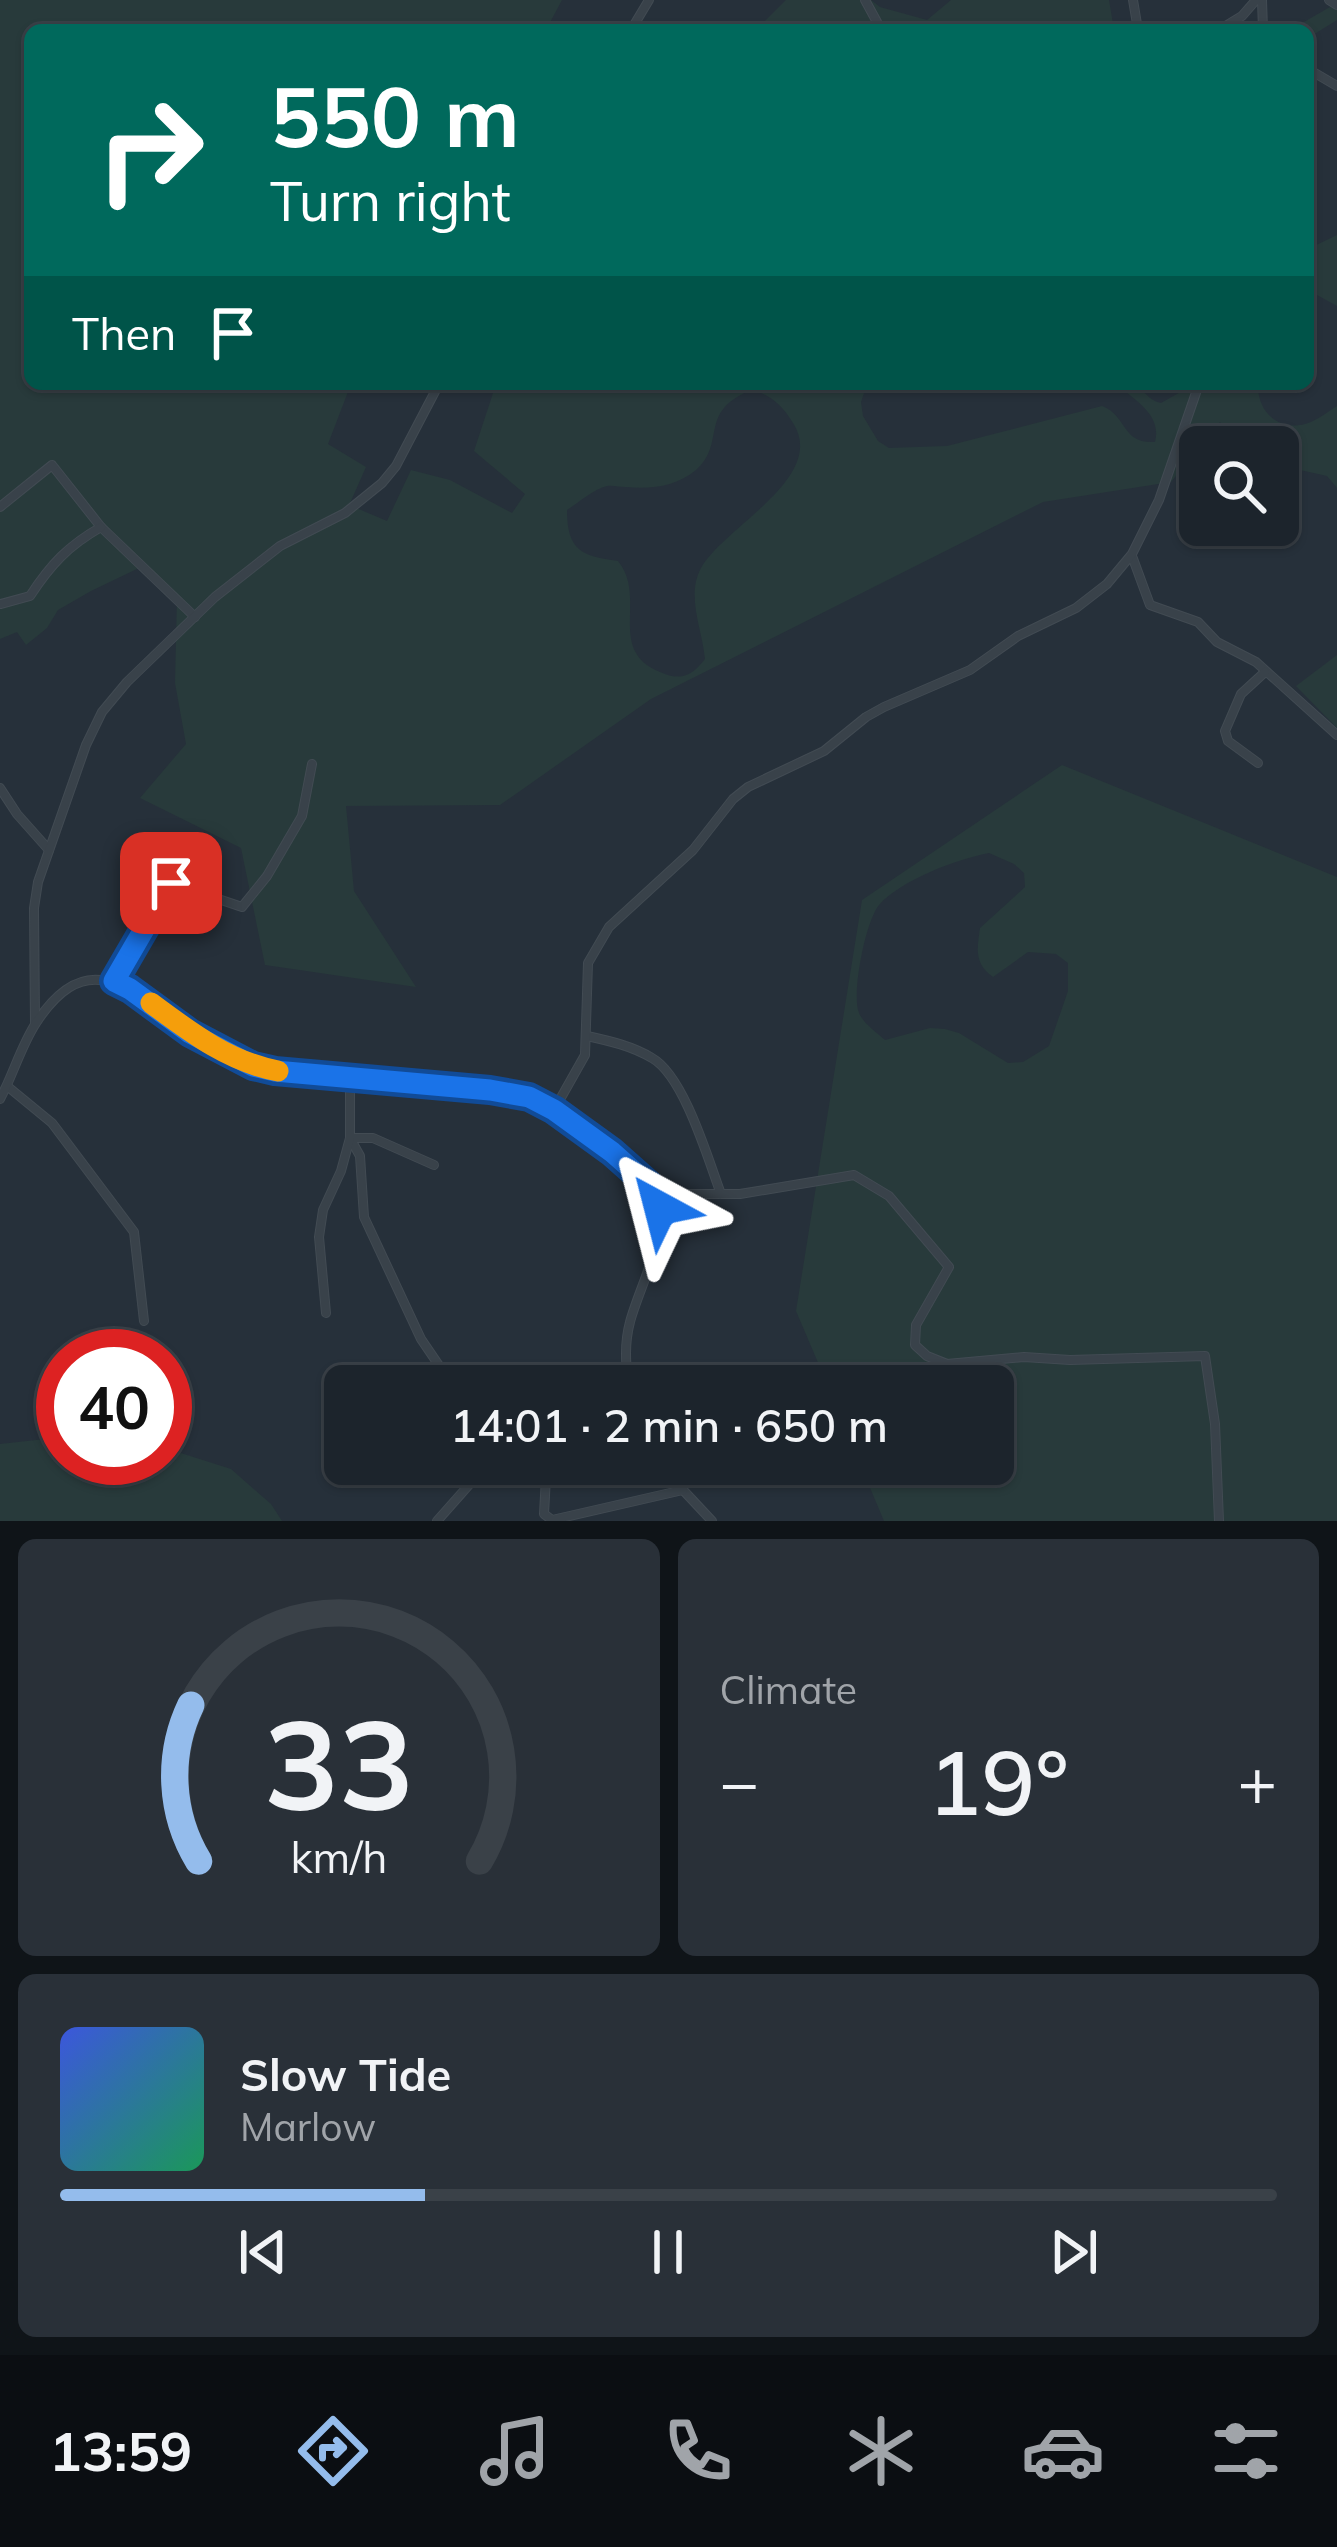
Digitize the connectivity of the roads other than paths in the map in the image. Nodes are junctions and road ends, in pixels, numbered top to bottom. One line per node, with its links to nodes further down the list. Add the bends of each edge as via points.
1 (865, 0): 5 (street)
2 (1259, 0): 6 (street)
3 (1329, 0): 4 (street)
4 (1337, 5)
5 (877, 22)
6 (1229, 24)
7 (436, 390): 13 (street, via 382,483 280,547)
8 (1197, 390): 11 (street)
9 (0, 507): 10 (street, via 52,464)
10 (101, 526): 12 (street, via 50,564 30,596); 13 (street)
11 (1132, 554): 14 (street, via 1150,605 1198,622); 22 (street, via 1076,608 962,674 884,706 824,751 740,792 702,841 602,936 588,963)
12 (1, 604)
13 (195, 617): 19 (street, via 102,712)
14 (1265, 672): 15 (street); 16 (street, via 1241,694 1225,731)
15 (1337, 735)
16 (1258, 763)
17 (312, 764): 20 (street, via 302,816 242,907 171,883)
18 (0, 788): 19 (street)
19 (49, 850): 21 (street, via 35,895)
20 (114, 981): 21 (street, via 69,988); 23 (street, via 235,1059)
21 (35, 1025): 24 (street)
22 (587, 1036): 26 (street, via 582,1064); 30 (street, via 657,1060 688,1105)
23 (350, 1077): 26 (street, via 516,1094); 27 (street)
24 (7, 1086): 25 (street); 32 (street, via 52,1123 134,1232)
25 (0, 1099)
26 (554, 1110): 29 (street)
27 (350, 1138): 28 (street, via 373,1138); 31 (street, via 322,1210); 33 (street, via 360,1156 364,1216)
28 (434, 1165)
29 (655, 1194): 30 (street); 34 (street, via 661,1222 630,1319)
30 (721, 1194): 41 (street, via 854,1175 889,1196 950,1267 916,1325 915,1345 947,1364 1205,1356)
31 (326, 1313)
32 (144, 1321)
33 (439, 1365)
34 (626, 1365)
35 (470, 1485): 39 (street)
36 (545, 1485): 38 (street, via 542,1506 552,1520)
37 (680, 1485): 38 (street)
38 (683, 1490): 40 (street)
39 (437, 1521)
40 (712, 1521)
41 (1219, 1521)

